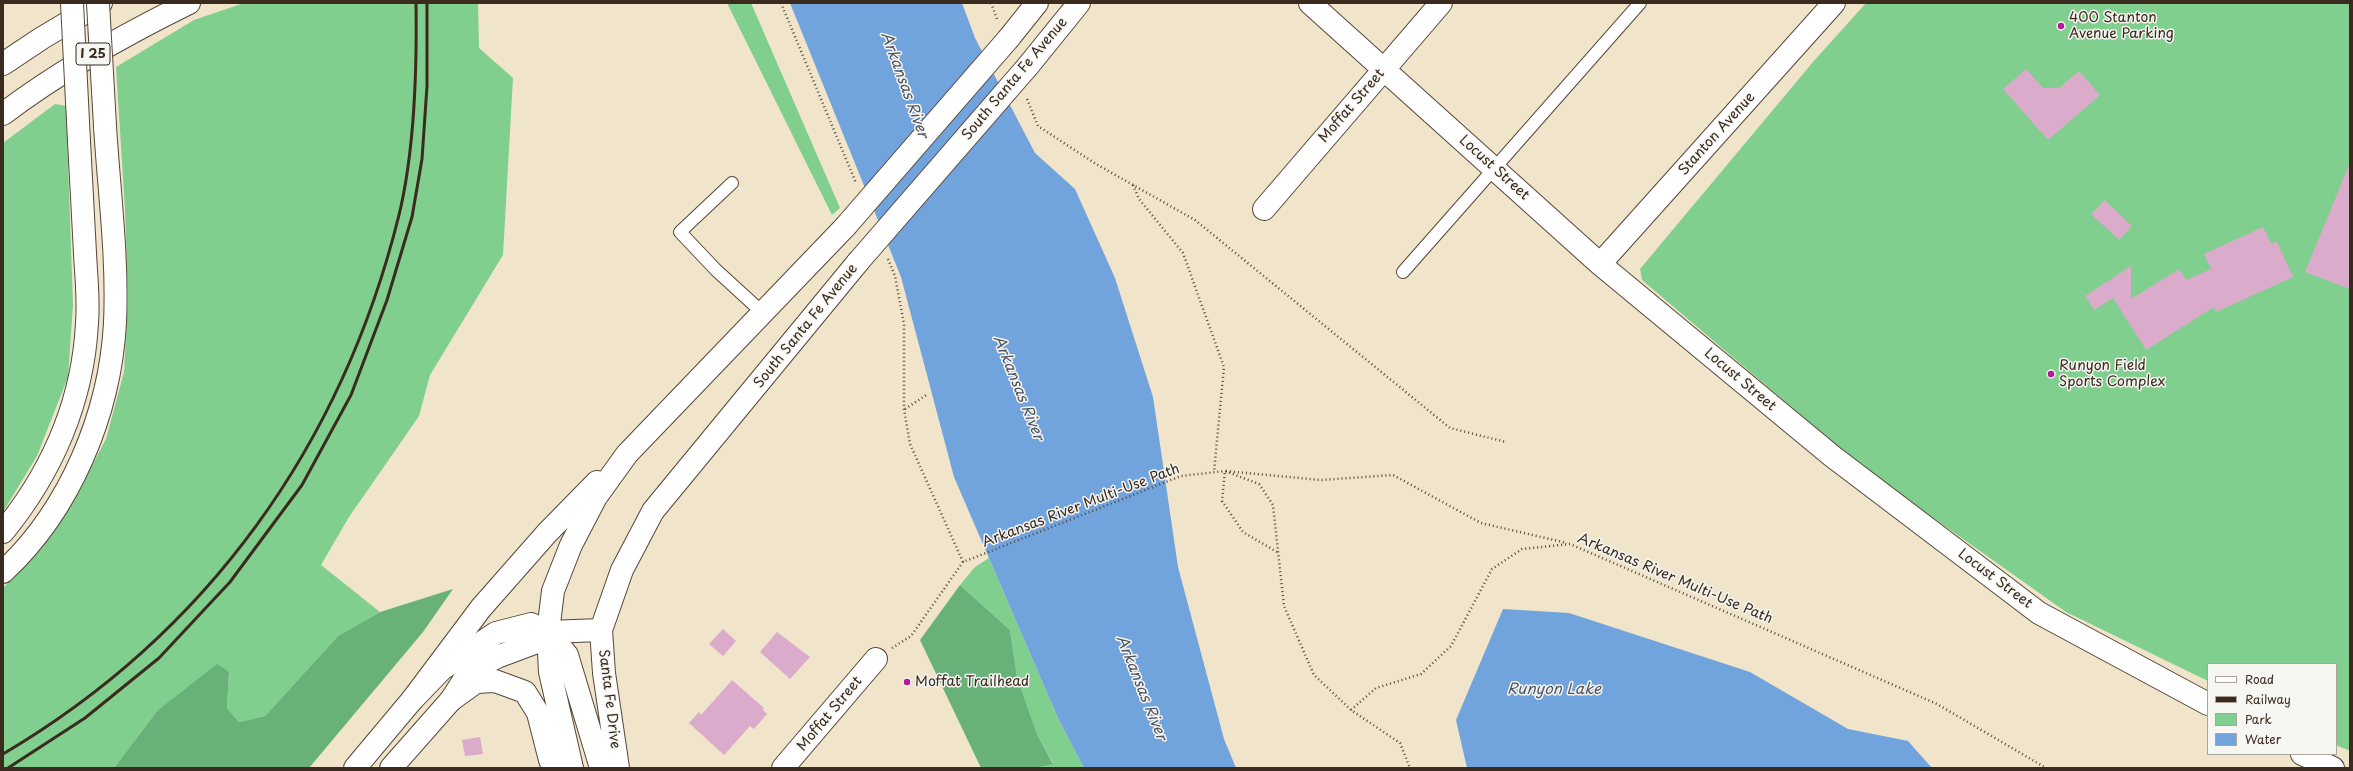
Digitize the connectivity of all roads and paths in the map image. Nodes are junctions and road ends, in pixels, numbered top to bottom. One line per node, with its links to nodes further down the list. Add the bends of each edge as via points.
1 (72, 3): 28 (main road, bridge, via 88,322 80,376 71,413 33,492)
2 (100, 3): 12 (main road); 32 (main road, bridge, via 115,292 115,324 105,388 87,445 62,495 28,545)
3 (189, 3): 15 (main road, I 25, via 99,50)
4 (991, 3): 11 (path)
5 (1037, 3): 11 (main road)
6 (1079, 3): 33 (main road, South Santa Fe Avenue, bridge, via 1028,66 858,262 653,511 622,570)
7 (1310, 3): 13 (main road, Locust Street)
8 (1441, 3): 13 (main road, Moffat Street)
9 (1640, 3): 16 (lane)
10 (1834, 3): 20 (main road, Stanton Avenue)
11 (1004, 31): 22 (main road, bridge, via 845,227)
12 (3, 64)
13 (1384, 69): 16 (main road, Locust Street); 19 (main road, Moffat Street)
14 (1027, 97): 18 (path, via 1038,126)
15 (3, 114)
16 (1495, 169): 20 (main road, Locust Street); 21 (lane)
17 (732, 183): 22 (lane, via 680,232 716,270)
18 (1133, 185): 24 (path, via 1195,220 1450,428); 27 (path, via 1139,199 1183,253 1224,367)
19 (1264, 209)
20 (1600, 264): 38 (main road, Locust Street, via 1832,456 2039,613)
21 (1403, 272)
22 (763, 313): 25 (main road)
23 (928, 394): 31 (path, via 904,409 910,444)
24 (1506, 442)
25 (627, 454): 34 (main road, via 596,497 571,545 553,591); 36 (main road, via 547,533 481,608)
26 (1225, 471): 27 (path, Arkansas River Multi-Use Path); 29 (path, via 1321,480 1393,475 1481,522); 30 (path, via 1222,501 1243,532); 30 (path, Arkansas River Multi-Use Path, via 1259,484 1273,505)
27 (1214, 472): 31 (path, Arkansas River Multi-Use Path, via 1181,476)
28 (3, 532)
29 (1570, 544): 39 (path, Arkansas River Multi-Use Path, via 1522,549 1492,569 1450,646 1421,674 1376,688); 48 (path, Arkansas River Multi-Use Path, via 1937,704)
30 (1277, 552): 39 (path, Arkansas River Multi-Use Path, via 1284,606 1314,675)
31 (963, 562): 35 (path, via 911,636)
32 (3, 572)
33 (601, 630): 34 (main road); 45 (main road, Santa Fe Drive, via 604,673)
34 (548, 632): 36 (main road, via 531,624 496,633 442,669); 37 (main road, via 537,642 497,657 469,672); 41 (main road, via 550,672); 44 (main road, via 567,655)
35 (876, 659): 46 (main road, Moffat Street)
36 (412, 700): 42 (main road)
37 (450, 700): 41 (main road, via 476,682 495,681 525,692 538,713 550,760); 43 (main road)
38 (2207, 703)
39 (1351, 710): 47 (path, via 1400,743)
40 (2304, 755): 49 (main road)
41 (571, 767)
42 (355, 768)
43 (391, 768)
44 (601, 768)
45 (618, 768)
46 (784, 768)
47 (1410, 768)
48 (2046, 768)
49 (2333, 768)

